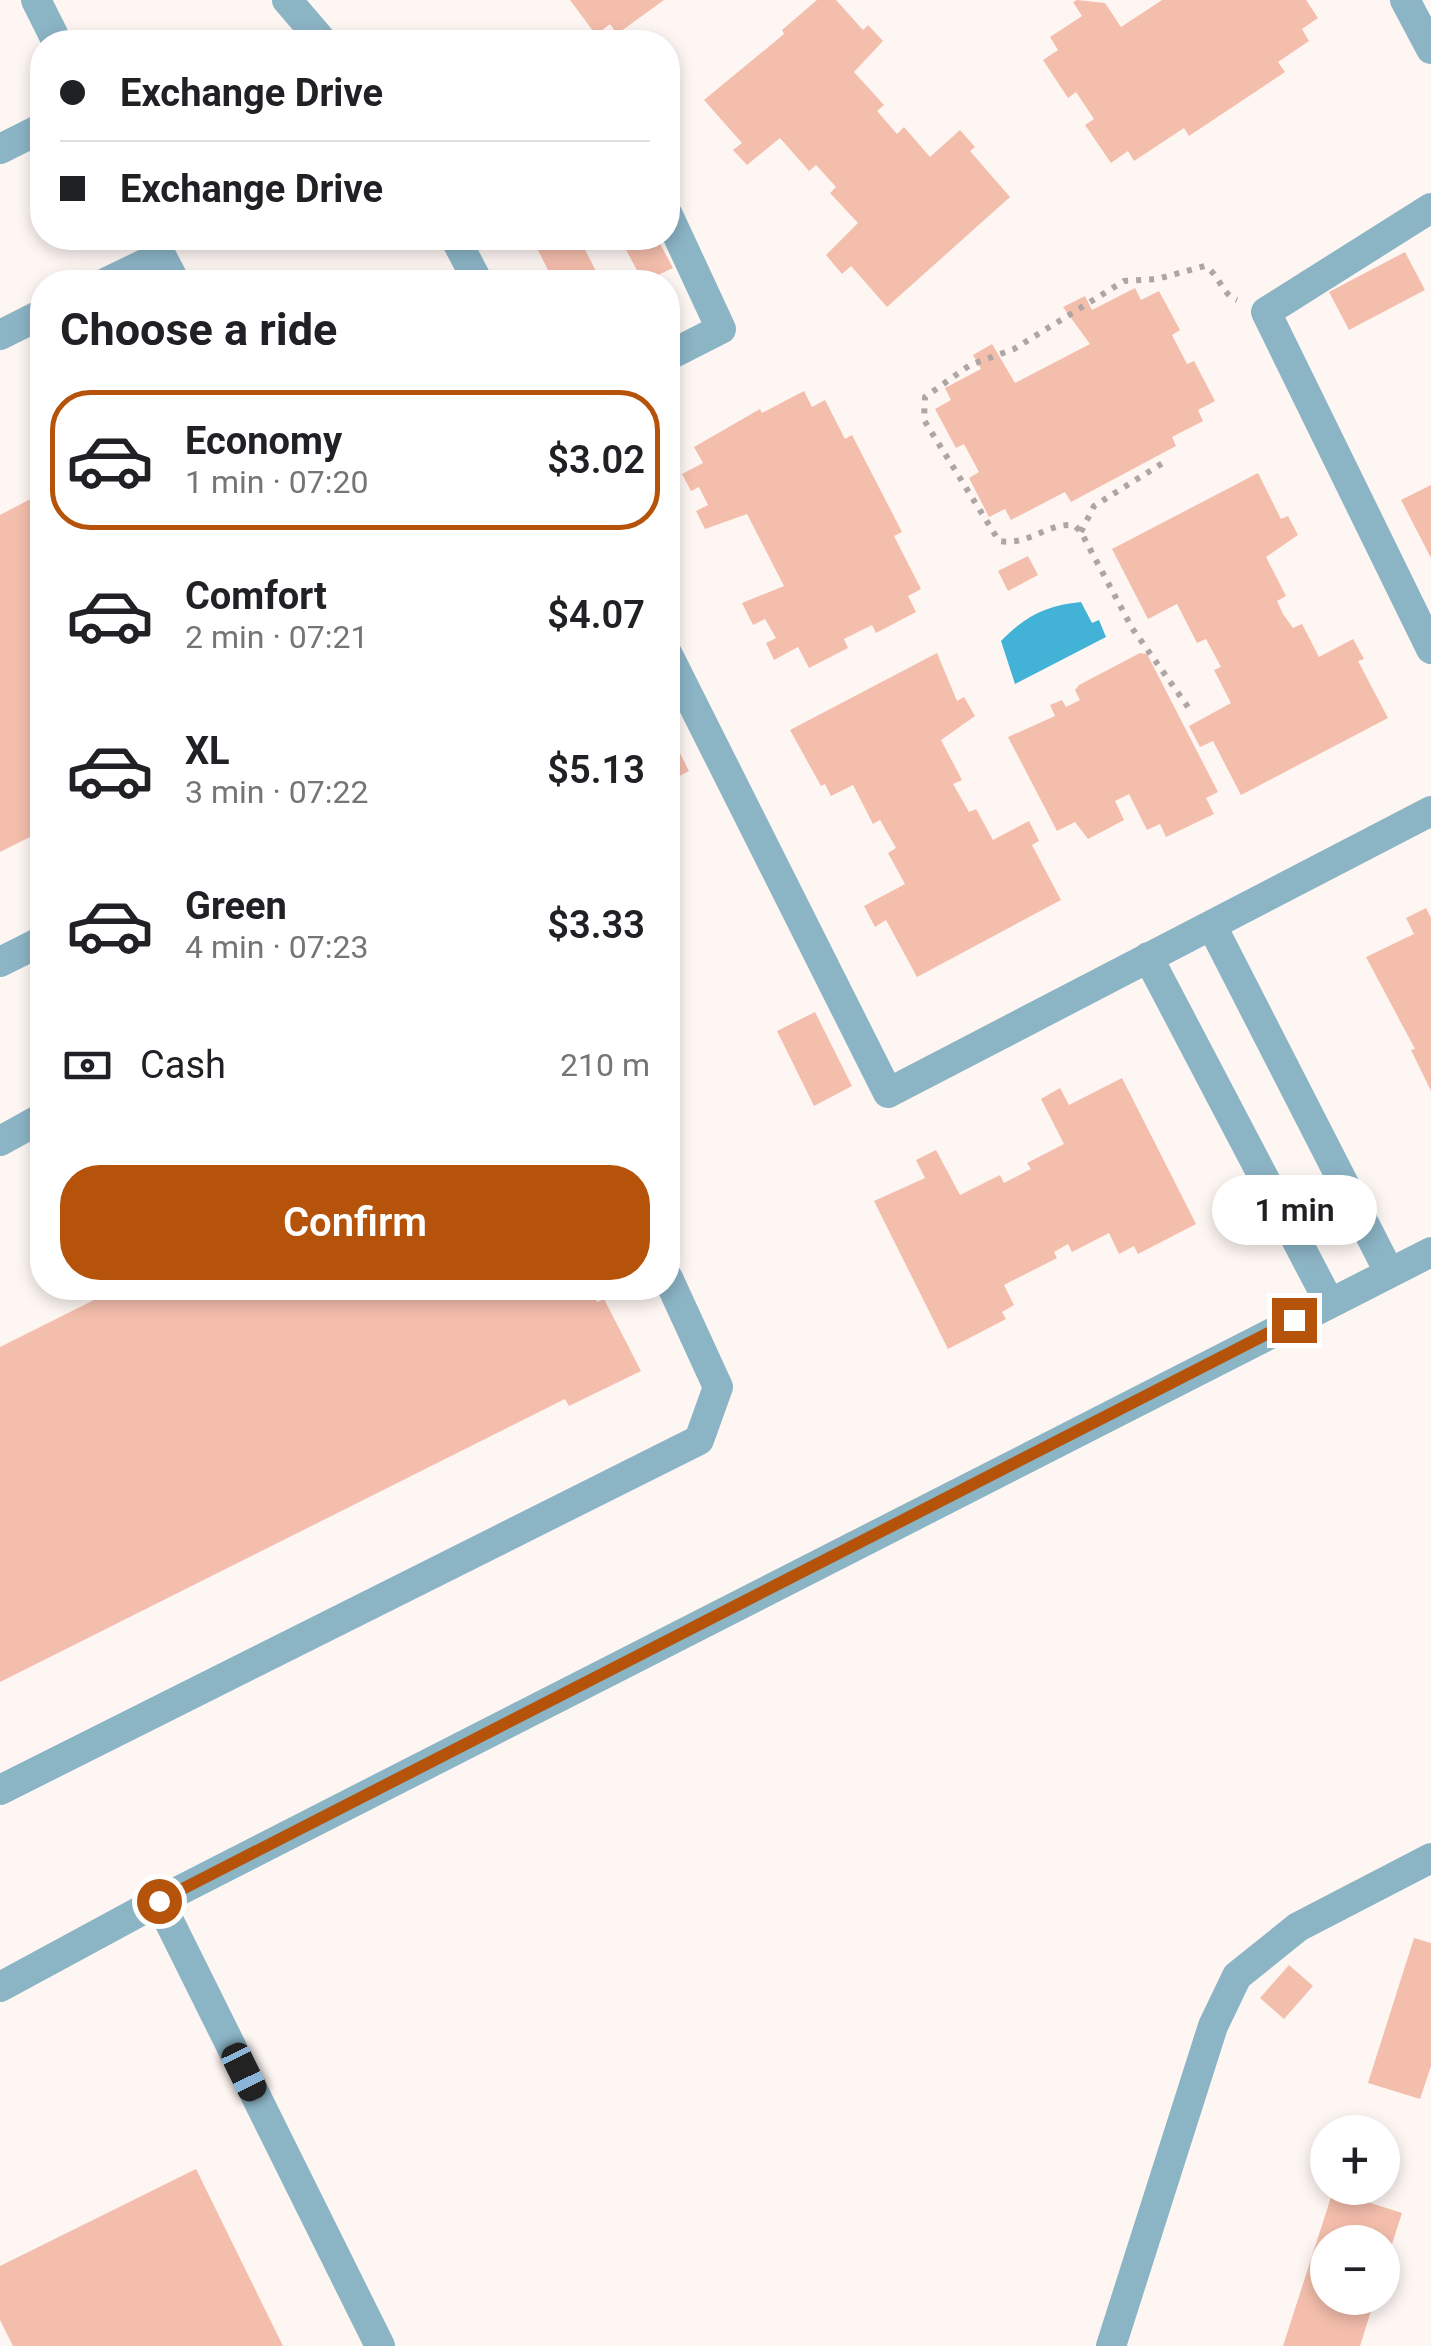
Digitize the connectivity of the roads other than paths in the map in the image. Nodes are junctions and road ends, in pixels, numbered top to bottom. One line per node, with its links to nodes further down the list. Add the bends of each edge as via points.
1 (36, 0): 4 (street)
2 (286, 0): 5 (street)
3 (1406, 0): 6 (street)
4 (51, 30)
5 (312, 30)
6 (1431, 49)
7 (30, 134): 8 (street)
8 (0, 149)
9 (1431, 208): 16 (street, via 1266,312)
10 (680, 241): 15 (street, via 721,329)
11 (162, 259): 12 (street)
12 (135, 270)
13 (30, 320): 14 (street)
14 (0, 335)
15 (680, 350)
16 (1431, 649)
17 (680, 679): 21 (street, via 888,1092)
18 (1431, 811): 19 (street)
19 (1212, 926): 21 (street); 26 (street)
20 (30, 946): 22 (street)
21 (1148, 958): 28 (street)
22 (0, 962)
23 (30, 1125): 24 (street)
24 (0, 1141)
25 (1431, 1252): 26 (street)
26 (1389, 1272): 28 (street)
27 (678, 1300): 29 (street, via 718,1387 699,1440)
28 (1329, 1302): 31 (street)
29 (0, 1790)
30 (1431, 1858): 34 (street, via 1298,1927 1238,1976 1213,2026)
31 (159, 1901): 32 (street); 33 (street)
32 (0, 1987)
33 (380, 2346)
34 (1111, 2346)

